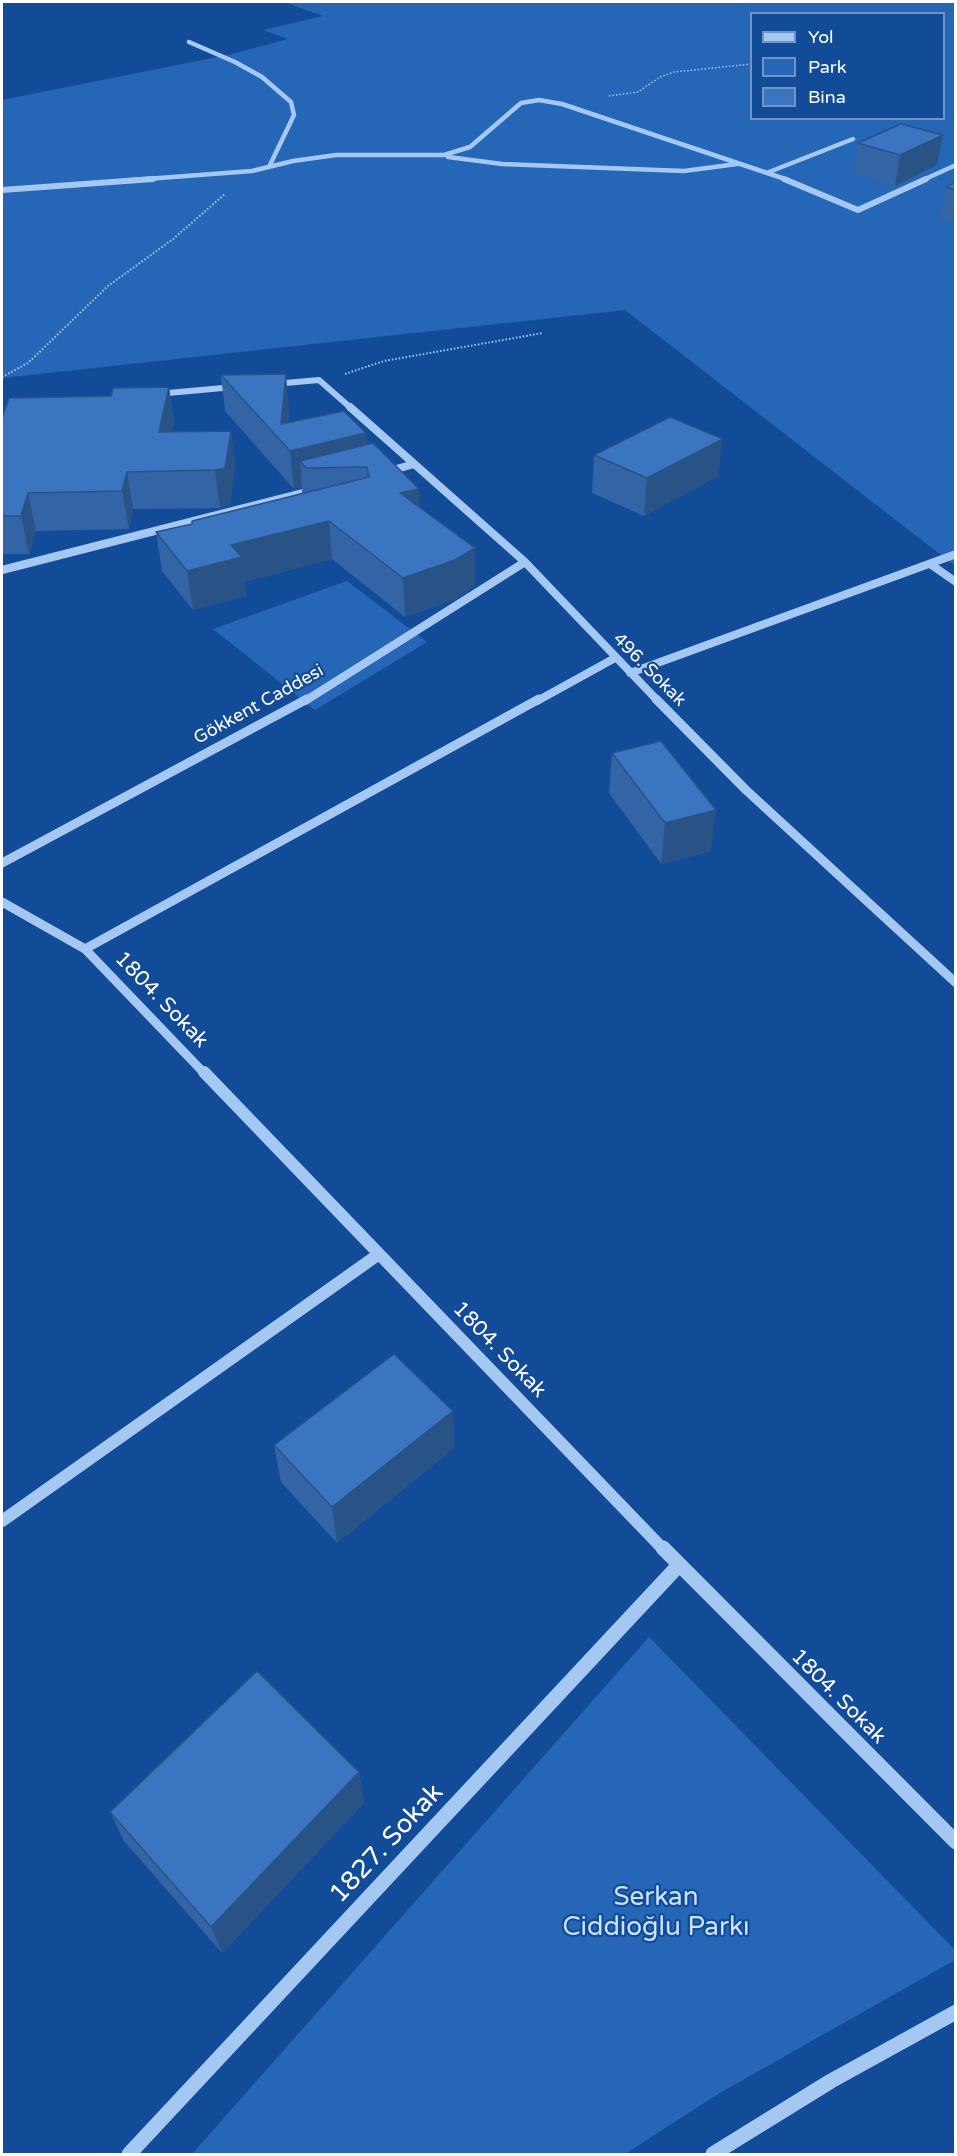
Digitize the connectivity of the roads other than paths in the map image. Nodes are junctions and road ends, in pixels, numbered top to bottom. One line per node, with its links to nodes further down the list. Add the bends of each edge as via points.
1 (189, 42): 6 (street, via 262,77 291,102 294,115)
2 (853, 139): 7 (street)
3 (435, 156): 4 (street, via 502,164 684,171); 4 (street, via 470,147 521,103 546,100); 6 (street, via 349,154)
4 (742, 164): 7 (street)
5 (956, 165): 7 (street, via 858,210)
6 (269, 166): 8 (street, via 252,171)
7 (769, 172)
8 (2, 190)
9 (260, 385): 12 (street, 496. Sokak, via 319,380)
10 (237, 387): 11 (street)
11 (143, 395)
12 (414, 464): 13 (street); 16 (street, 496. Sokak)
13 (380, 473)
14 (323, 488): 18 (street)
15 (956, 554): 17 (street)
16 (525, 562): 20 (street, 496. Sokak); 22 (street, Gökkent Caddesi, via 292,709)
17 (930, 564): 19 (street); 21 (street)
18 (2, 570)
19 (956, 582)
20 (615, 658): 21 (street, 496. Sokak); 24 (street)
21 (630, 673): 25 (street, 496. Sokak, via 746,790)
22 (2, 863)
23 (2, 902): 24 (street, 1804. Sokak)
24 (85, 949): 26 (street, 1804. Sokak)
25 (956, 983)
26 (379, 1254): 27 (street); 28 (street, 1804. Sokak)
27 (2, 1521)
28 (679, 1565): 29 (street, 1804. Sokak); 31 (street, 1827. Sokak)
29 (956, 1842)
30 (956, 2012): 32 (street, via 831,2081)
31 (129, 2154)
32 (713, 2154)

